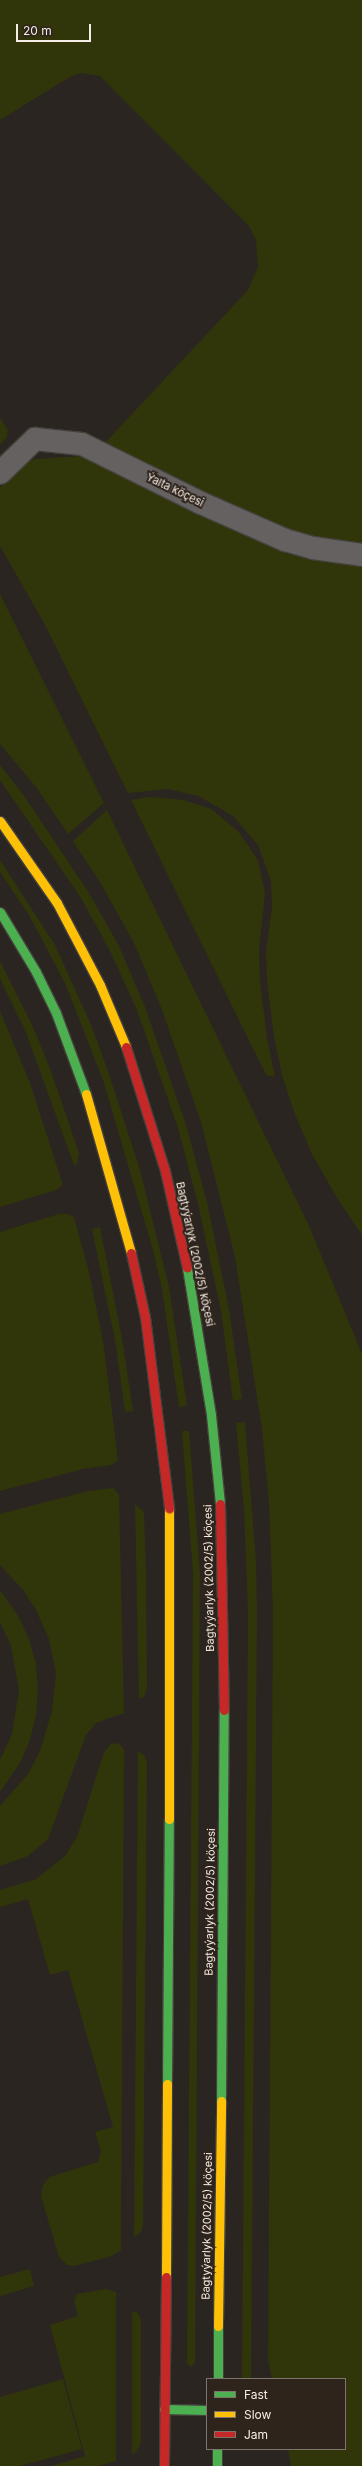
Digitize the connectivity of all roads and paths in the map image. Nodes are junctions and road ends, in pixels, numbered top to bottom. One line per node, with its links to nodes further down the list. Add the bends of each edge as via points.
1 (0, 472): 2 (street, Ýalta köçesi, via 35,439 82,444 201,503 285,540 313,548)
2 (362, 555)
3 (0, 821): 5 (street, Bagtyýarlyk (2002/5) köçesi, via 25,854 68,922 124,1040 166,1171 182,1238 211,1415 220,1509 224,1738)
4 (0, 912): 6 (street, via 36,972 56,1013 94,1119 134,1266 145,1317 165,1468 169,1510 170,1727)
5 (218, 2378)
6 (164, 2409): 7 (street); 9 (street)
7 (206, 2410)
8 (217, 2450): 10 (street)
9 (164, 2466)
10 (217, 2466)

